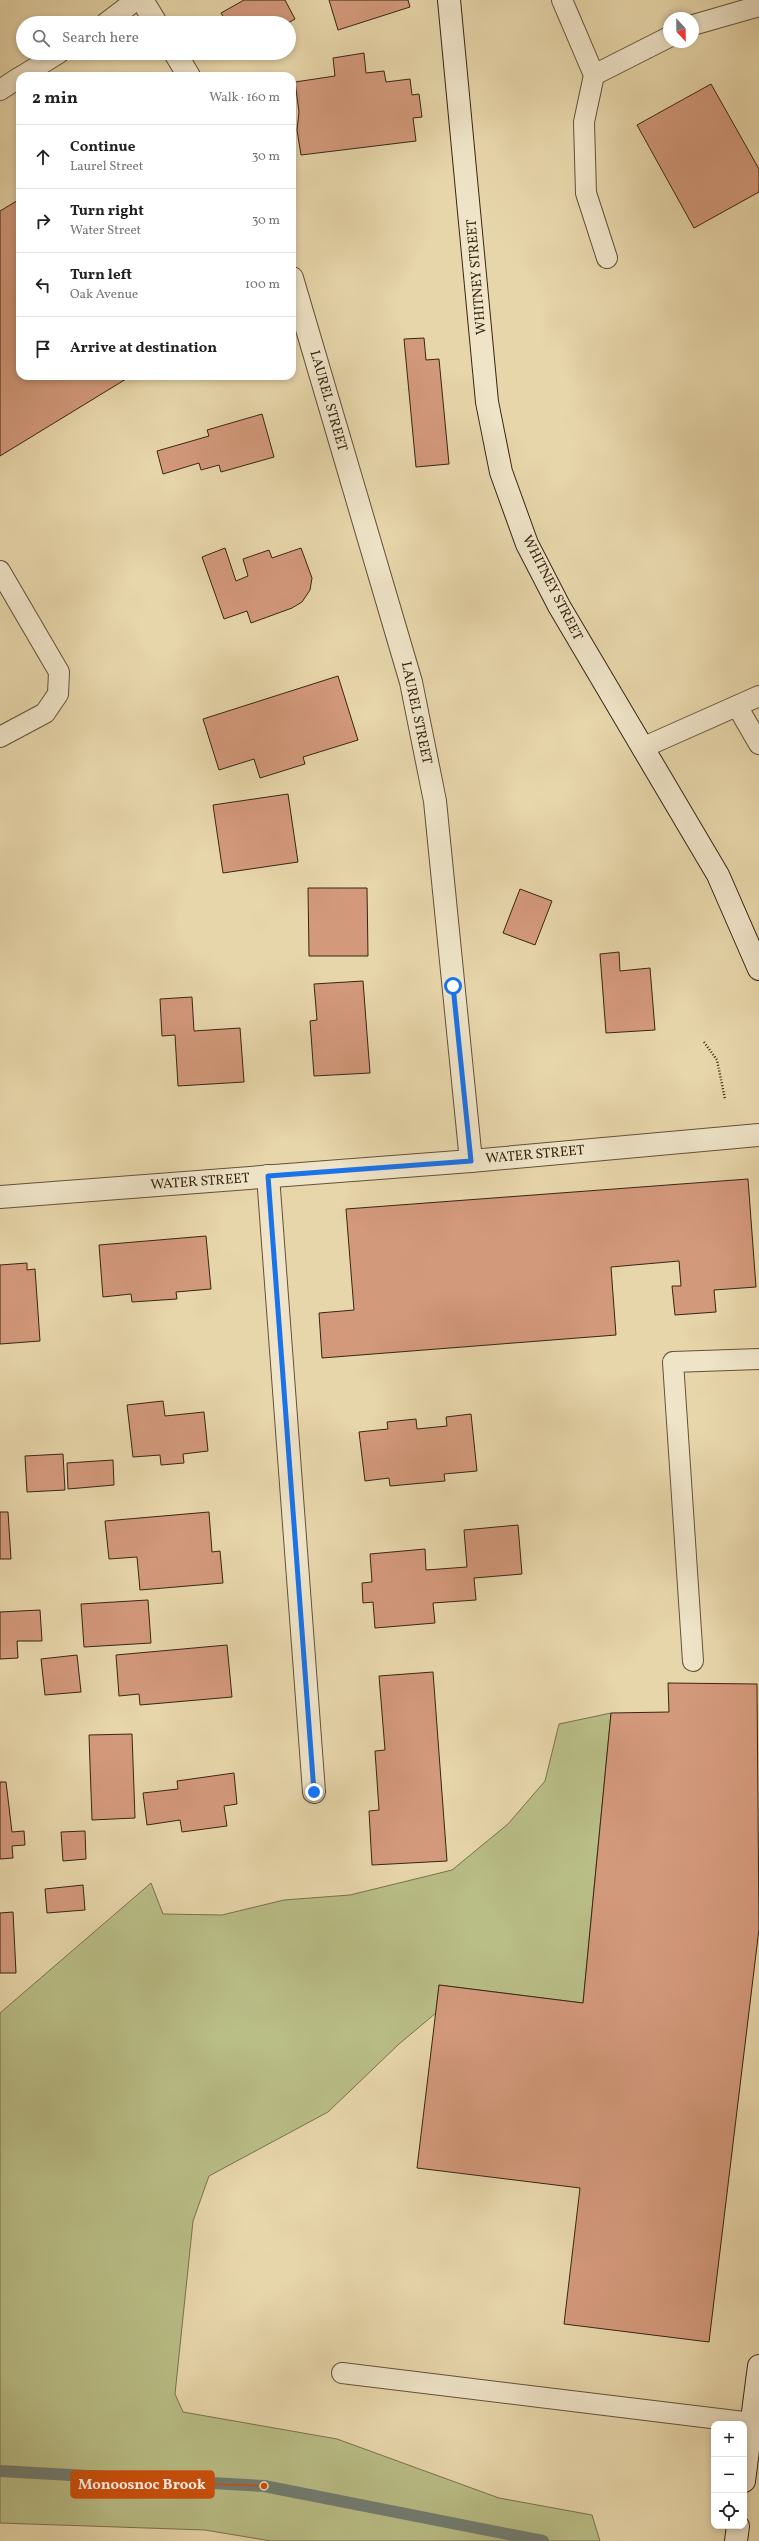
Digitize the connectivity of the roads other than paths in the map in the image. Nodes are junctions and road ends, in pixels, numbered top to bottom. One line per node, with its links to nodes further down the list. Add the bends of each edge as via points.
1 (136, 0): 6 (lane)
2 (142, 0): 7 (street)
3 (449, 0): 24 (street, WHITNEY STREET, via 487,402 501,472 527,544 559,606)
4 (562, 0): 14 (lane)
5 (759, 6): 8 (lane)
6 (115, 16)
7 (152, 16)
8 (699, 23)
9 (663, 40): 14 (lane)
10 (48, 60): 12 (lane)
11 (179, 60): 13 (street)
12 (29, 72)
13 (187, 72)
14 (594, 75): 17 (lane, via 584,122 586,193)
15 (16, 80): 16 (lane)
16 (0, 90)
17 (607, 258)
18 (296, 292): 27 (street, LAUREL STREET, via 411,682 435,801)
19 (0, 572): 22 (lane, via 59,672 58,694 45,713)
20 (759, 696): 21 (lane)
21 (737, 706): 23 (lane); 24 (lane)
22 (0, 737)
23 (759, 744)
24 (642, 748): 25 (street, WHITNEY STREET, via 718,875)
25 (759, 969)
26 (759, 1135): 27 (street, WATER STREET)
27 (471, 1161): 28 (street, WATER STREET)
28 (268, 1176): 29 (street, WATER STREET); 32 (street)
29 (0, 1197)
30 (759, 1360): 31 (lane, via 673,1362)
31 (693, 1661)
32 (314, 1792)
33 (759, 2366): 35 (street)
34 (342, 2373): 35 (lane)
35 (752, 2423): 36 (street)
36 (747, 2459)
37 (738, 2529): 38 (street)
38 (736, 2541)

